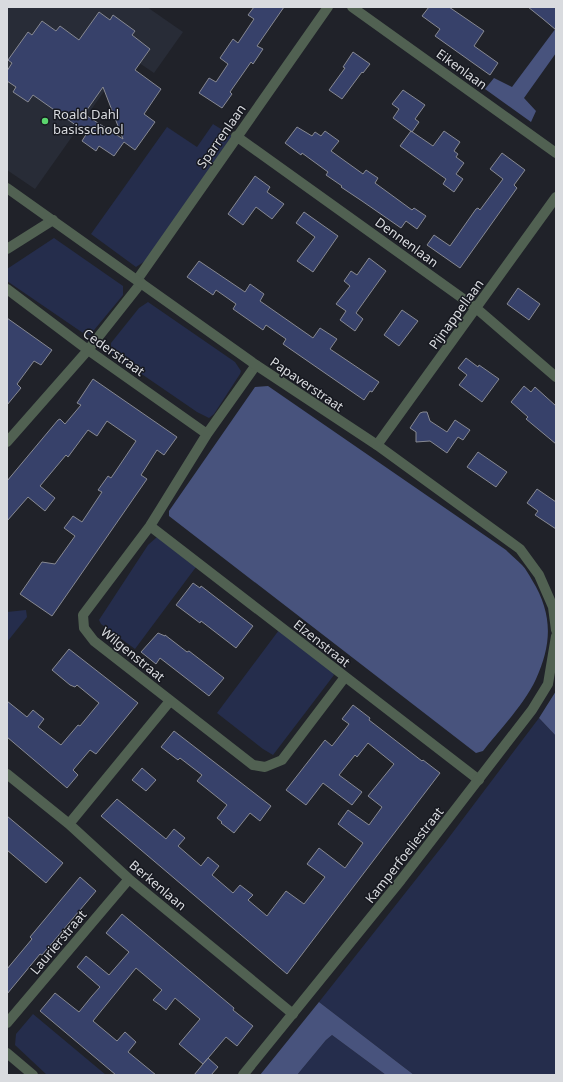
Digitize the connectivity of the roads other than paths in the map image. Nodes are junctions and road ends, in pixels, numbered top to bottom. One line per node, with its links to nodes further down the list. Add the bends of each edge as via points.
1 (328, 7): 3 (street, Sparrenlaan)
2 (352, 7): 4 (street, Eikenlaan)
3 (236, 136): 9 (street, Sparrenlaan); 11 (street, Dennenlaan)
4 (556, 153)
5 (7, 188): 7 (street, Papaverstraat)
6 (556, 197): 11 (street, Pijnappellaan)
7 (53, 220): 8 (street); 9 (street, Papaverstraat)
8 (7, 249)
9 (139, 281): 12 (street, Sparrenlaan); 13 (street, Papaverstraat)
10 (7, 289): 12 (street, Cederstraat)
11 (476, 308): 14 (street, Dennenlaan); 17 (street, Pijnappellaan)
12 (88, 350): 15 (street, Cederstraat); 16 (street, Sparrenlaan)
13 (256, 365): 15 (street, Wilgenstraat); 17 (street, Papaverstraat)
14 (556, 377)
15 (208, 434): 18 (street, Wilgenstraat)
16 (7, 442)
17 (377, 445): 19 (street, Papaverstraat, via 520,549 539,575 553,607)
18 (150, 526): 21 (street, Elzenstraat); 22 (street, Wilgenstraat, via 83,615 84,628 94,641)
19 (556, 630)
20 (556, 636): 24 (street, Kamperfoeliestraat, via 548,684 532,710)
21 (345, 676): 22 (street, Wilgenstraat, via 282,760 265,767 252,765); 24 (street, Elzenstraat)
22 (170, 701): 25 (street)
23 (7, 774): 25 (street, Berkenlaan)
24 (479, 780): 27 (street, Kamperfoeliestraat)
25 (69, 824): 26 (street, Berkenlaan)
26 (129, 879): 27 (street, Berkenlaan); 28 (street, Laurierstraat)
27 (293, 1014): 31 (street, Kamperfoeliestraat)
28 (7, 1022)
29 (7, 1053): 30 (street)
30 (33, 1075)
31 (244, 1075)

